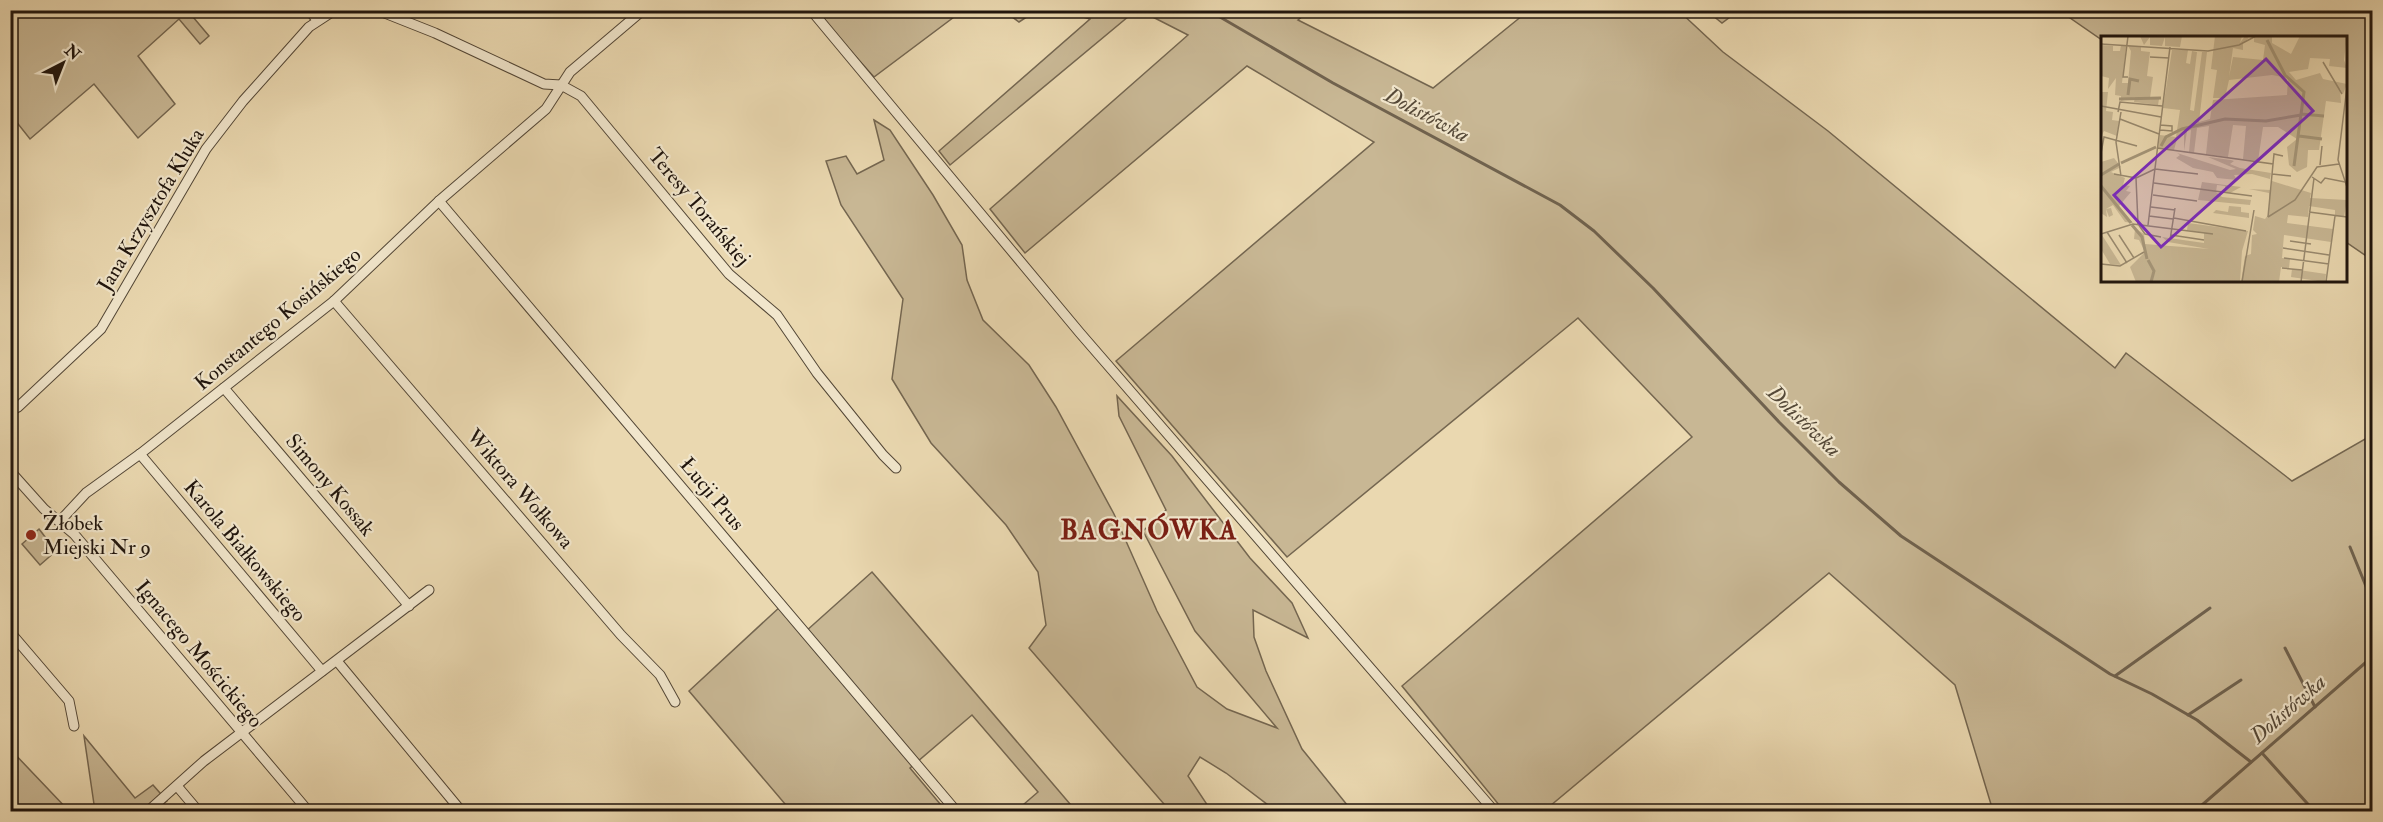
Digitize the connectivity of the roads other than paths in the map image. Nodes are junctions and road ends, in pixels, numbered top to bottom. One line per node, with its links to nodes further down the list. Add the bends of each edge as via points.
1 (309, 10): 6 (street)
2 (335, 10): 6 (street, Jana Krzysztofa Kluka)
3 (377, 10): 7 (street, via 544,84)
4 (643, 10): 7 (street, via 570,72)
5 (811, 10): 30 (street, via 1080,333)
6 (317, 20): 11 (street, Jana Krzysztofa Kluka, via 254,87 206,149 101,329)
7 (561, 85): 8 (street, Konstantego Kosińskiego, via 546,109); 13 (street, Teresy Torańskiej, via 581,96 729,274 768,304 817,373)
8 (439, 201): 9 (street, Konstantego Kosińskiego); 29 (street, Łucji Prus)
9 (334, 301): 10 (street, Konstantego Kosińskiego); 21 (street, Wiktora Wołkowa, via 621,635 660,675)
10 (224, 388): 12 (street, Konstantego Kosińskiego); 17 (street, Simony Kossak)
11 (10, 411)
12 (140, 454): 15 (street, Konstantego Kosińskiego, via 86,493); 20 (street, Karola Białkowskiego)
13 (896, 468)
14 (10, 471): 15 (street, Ignacego Mościckiego)
15 (60, 521): 23 (street, Ignacego Mościckiego)
16 (429, 590): 17 (street)
17 (409, 606): 19 (street)
18 (10, 632): 22 (street, via 69,701)
19 (337, 661): 20 (street); 28 (street)
20 (322, 671): 23 (street)
21 (675, 702)
22 (74, 726)
23 (241, 732): 24 (street); 27 (street, Ignacego Mościckiego)
24 (177, 786): 25 (street); 26 (street)
25 (147, 812)
26 (199, 812)
27 (309, 812)
28 (462, 812)
29 (957, 812)
30 (1495, 812)

